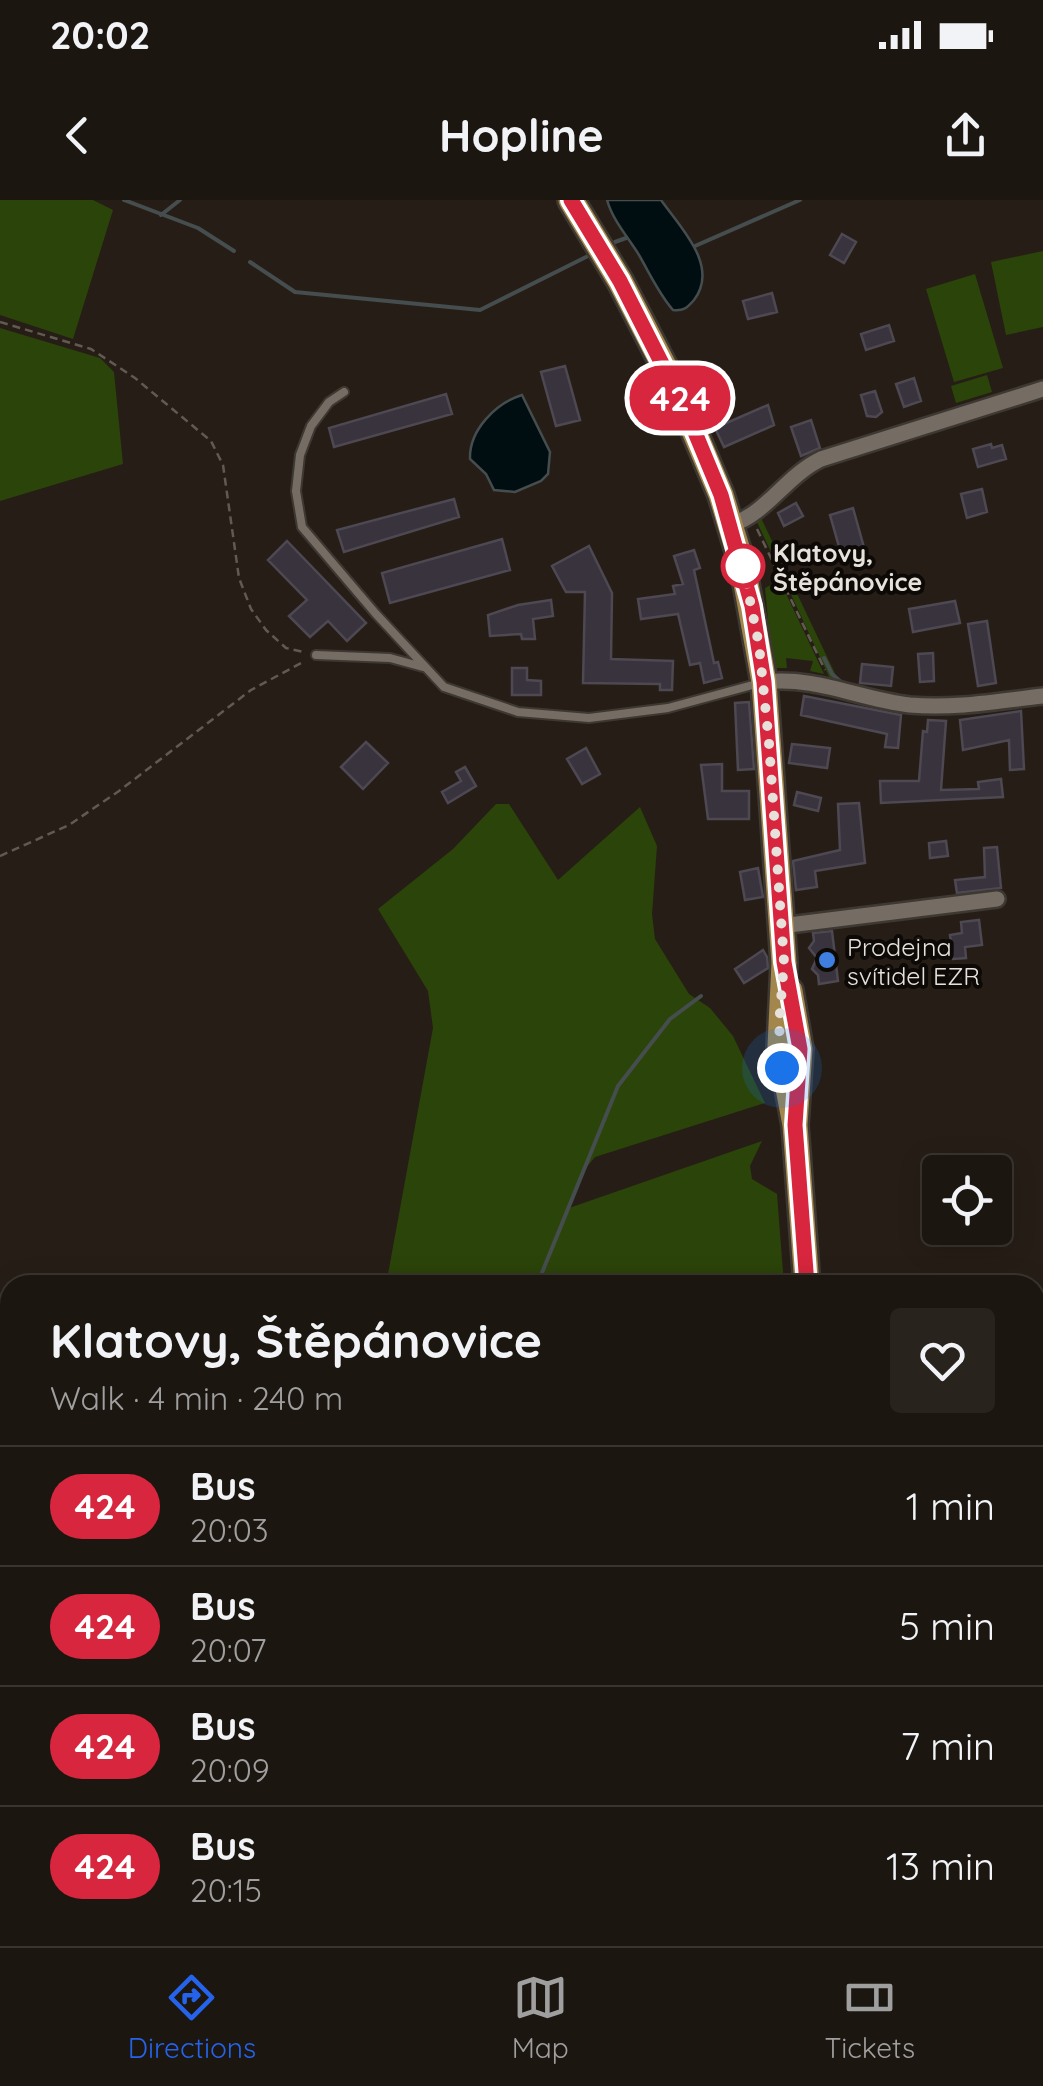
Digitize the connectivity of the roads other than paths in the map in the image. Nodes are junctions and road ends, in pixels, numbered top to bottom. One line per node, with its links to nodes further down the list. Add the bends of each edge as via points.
1 (571, 200): 4 (main road, via 620,281 717,485)
2 (1043, 389): 4 (street, via 821,459)
3 (344, 392): 6 (lane, via 311,426 300,455 302,527)
4 (741, 521): 7 (main road)
5 (316, 655): 6 (lane, via 390,658)
6 (428, 668): 7 (lane, via 444,687 479,701 554,717 668,708)
7 (764, 682): 8 (street, via 798,679 938,706); 10 (main road)
8 (1043, 696)
9 (997, 899): 10 (street)
10 (781, 926): 11 (main road, via 780,1046 795,1125)
11 (805, 1275)

